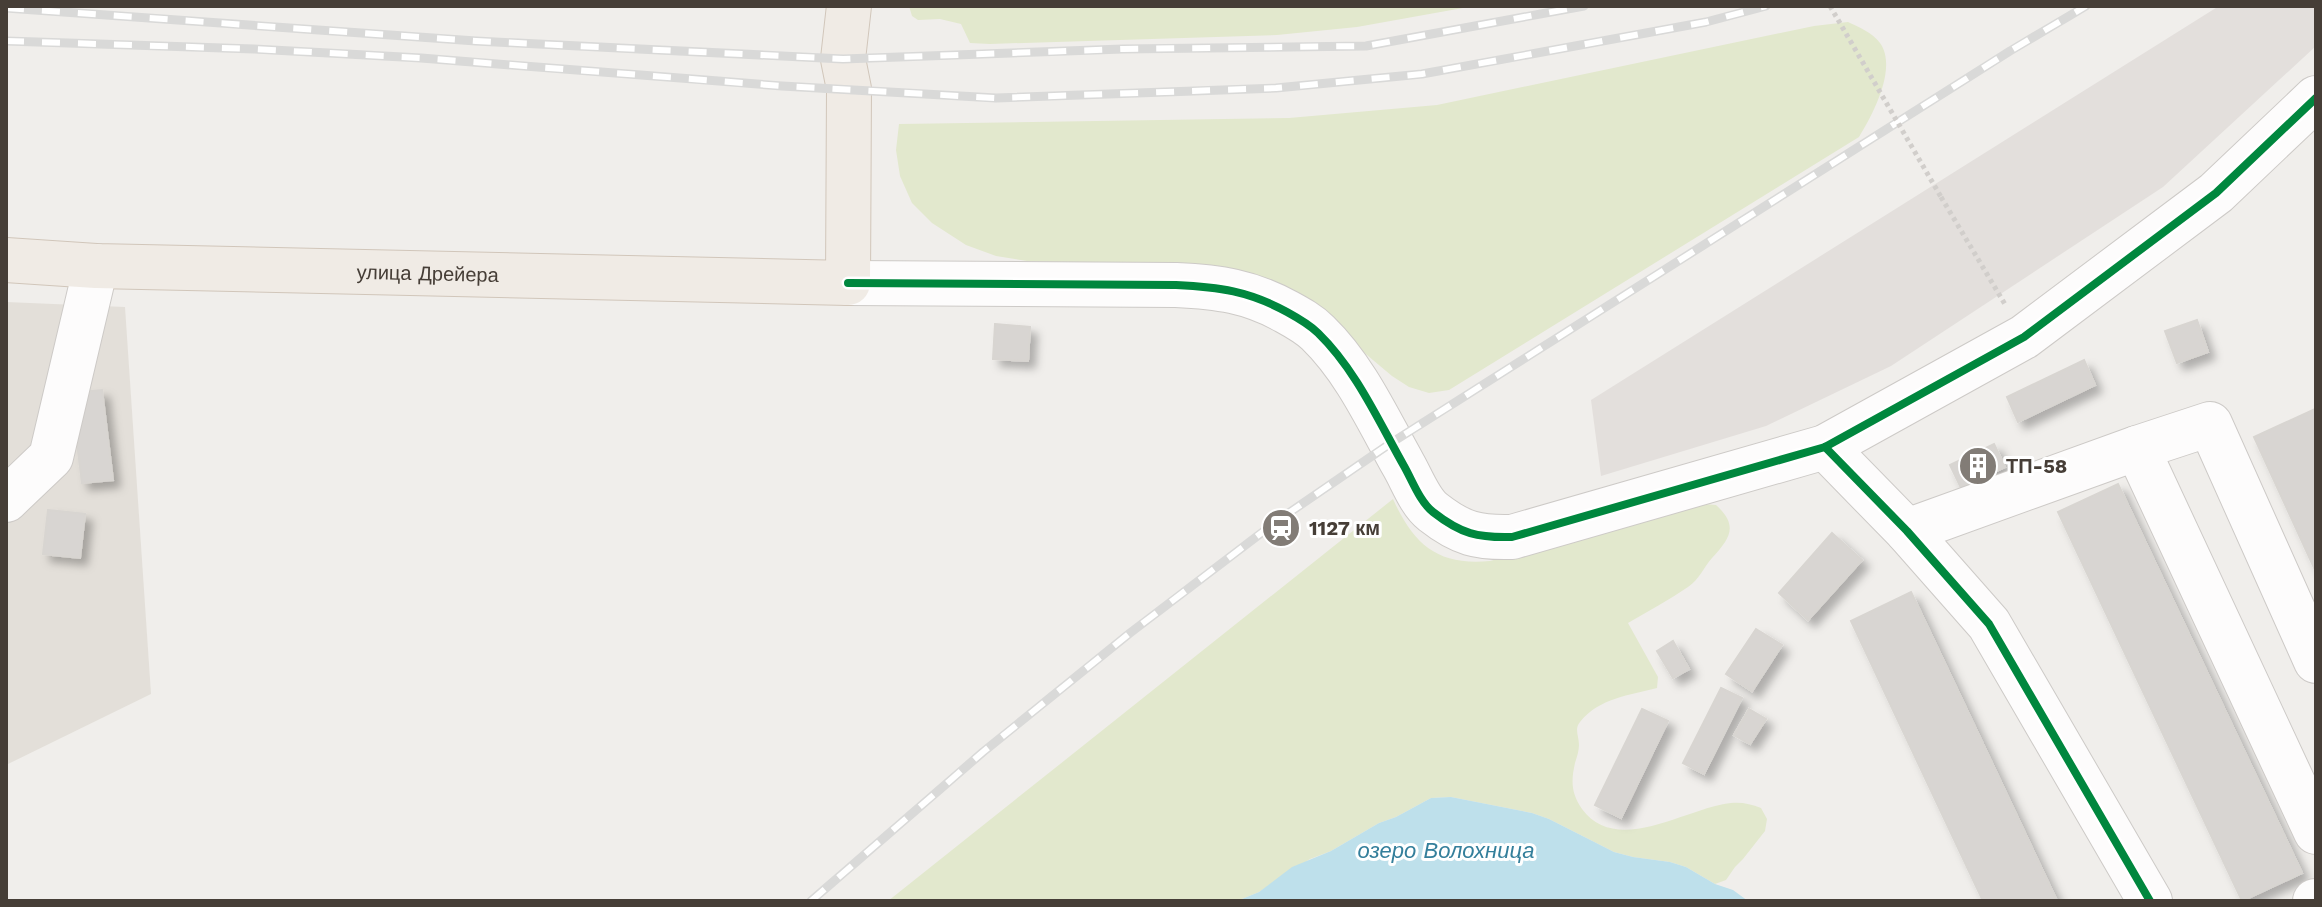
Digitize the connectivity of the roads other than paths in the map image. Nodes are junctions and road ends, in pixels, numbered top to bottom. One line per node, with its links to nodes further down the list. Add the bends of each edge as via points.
1 (849, 6): 5 (main road, via 843,59 849,89)
2 (2316, 98): 6 (street, via 2216,193 2024,337)
3 (6, 260): 4 (main road, улица Дрейера)
4 (96, 266): 5 (main road, улица Дрейера); 8 (street, via 51,457)
5 (848, 283): 6 (street, via 1176,285 1248,294 1317,332 1357,383 1430,511 1483,538 1512,537)
6 (1825, 447): 9 (street)
7 (2137, 448): 9 (street); 10 (street, via 2210,424); 11 (street)
8 (6, 500)
9 (1907, 531): 12 (street, via 1989,624)
10 (2316, 661)
11 (2316, 832)
12 (2150, 901)

